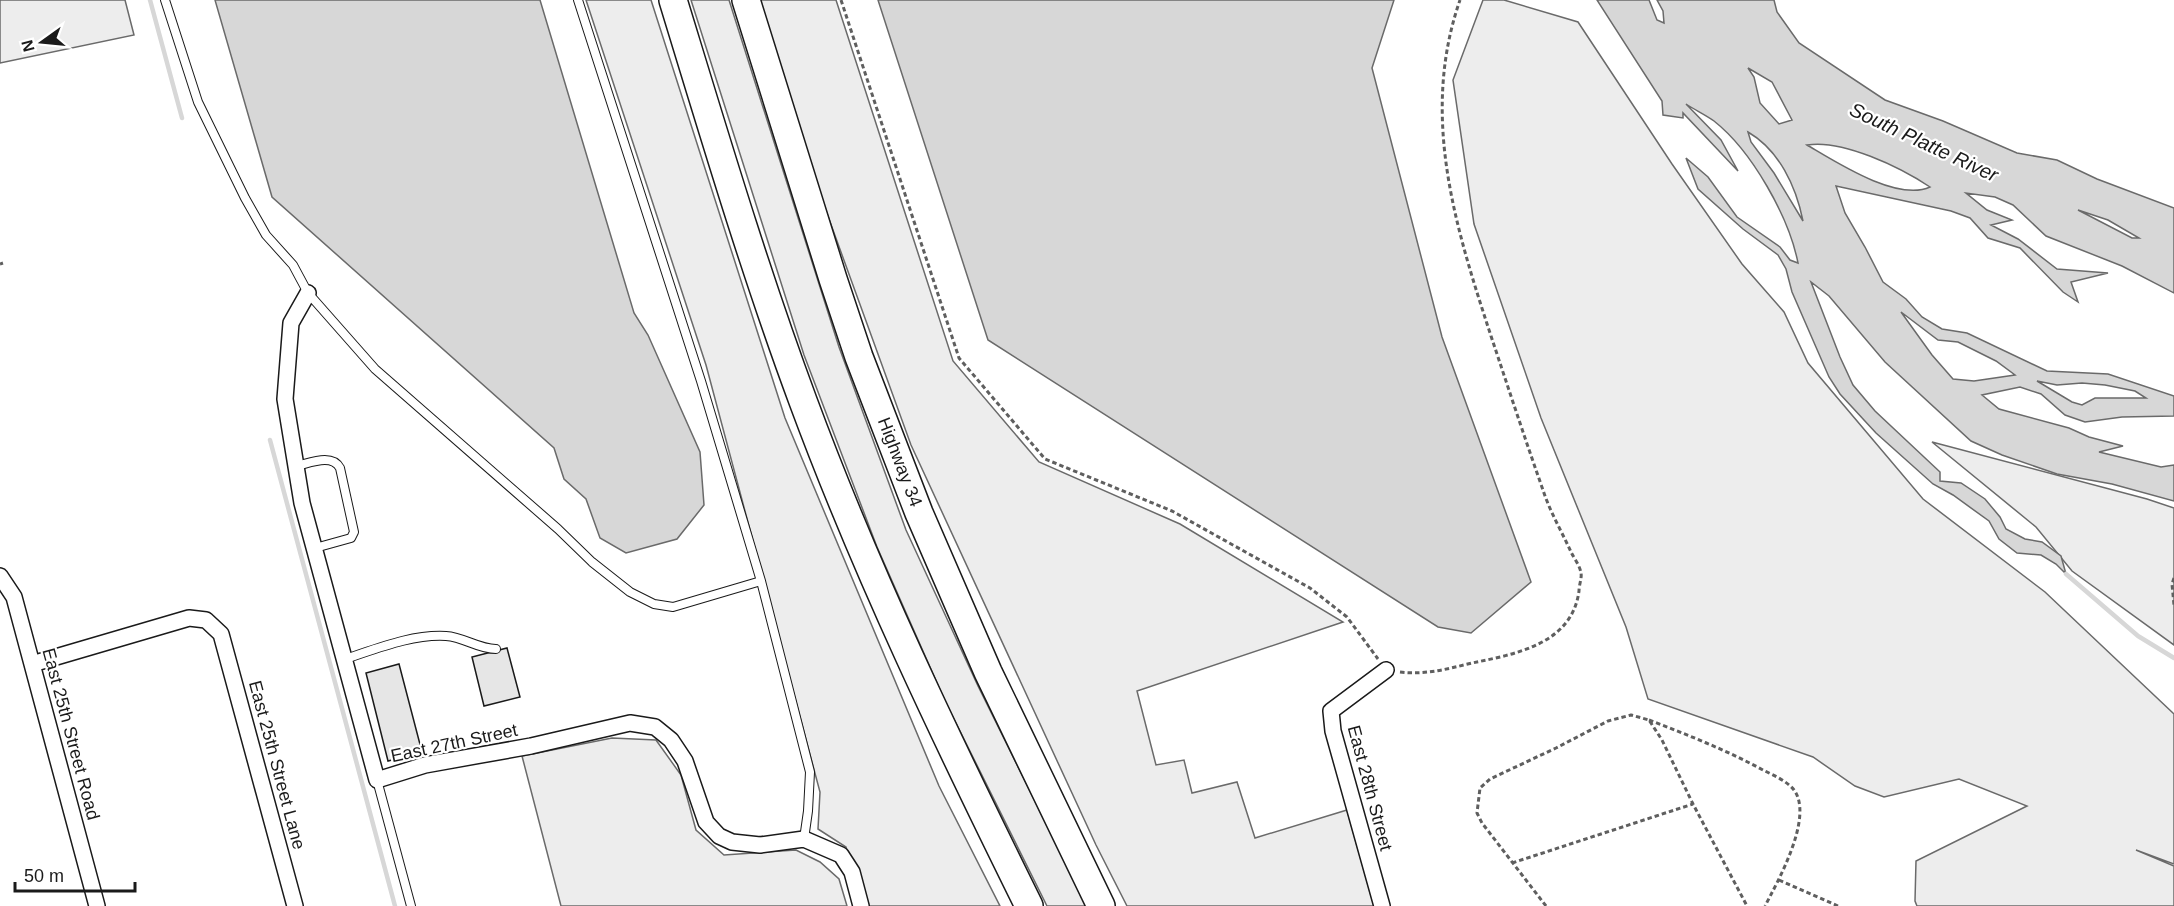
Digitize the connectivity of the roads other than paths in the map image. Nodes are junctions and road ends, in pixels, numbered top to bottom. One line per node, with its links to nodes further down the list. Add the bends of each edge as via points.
1 (165, 0): 5 (lane, via 198,102 245,198 266,236 293,265)
2 (578, 0): 9 (lane)
3 (673, 0): 20 (highway, via 802,400 891,619)
4 (746, 0): 21 (highway, Highway 34, via 832,279 919,513 988,672)
5 (308, 292): 6 (street, East 27th Street, via 291,323 285,399); 9 (lane, via 375,369 630,592 654,604 673,607)
6 (296, 466): 7 (street, East 27th Street); 7 (lane, via 331,460 340,468 354,532 351,538)
7 (315, 548): 11 (street, East 27th Street)
8 (0, 576): 12 (street, East 25th Street Road, via 14,597)
9 (761, 581): 15 (lane, via 810,772)
10 (496, 649): 11 (lane, via 485,649 456,637 436,636)
11 (345, 659): 14 (street, East 27th Street)
12 (32, 664): 16 (street, East 25th Street Road); 17 (street, East 25th Street Lane, via 189,618 206,620 221,634)
13 (1386, 670): 22 (street, East 28th Street, via 1331,711 1333,732)
14 (377, 780): 15 (street, East 27th Street, via 425,765 630,723 655,727 671,740 686,761 706,822 719,836 732,842 760,845); 18 (lane)
15 (804, 839): 19 (street, via 841,855 852,873)
16 (97, 906)
17 (295, 906)
18 (411, 906)
19 (861, 906)
20 (1029, 906)
21 (1101, 906)
22 (1382, 906)

